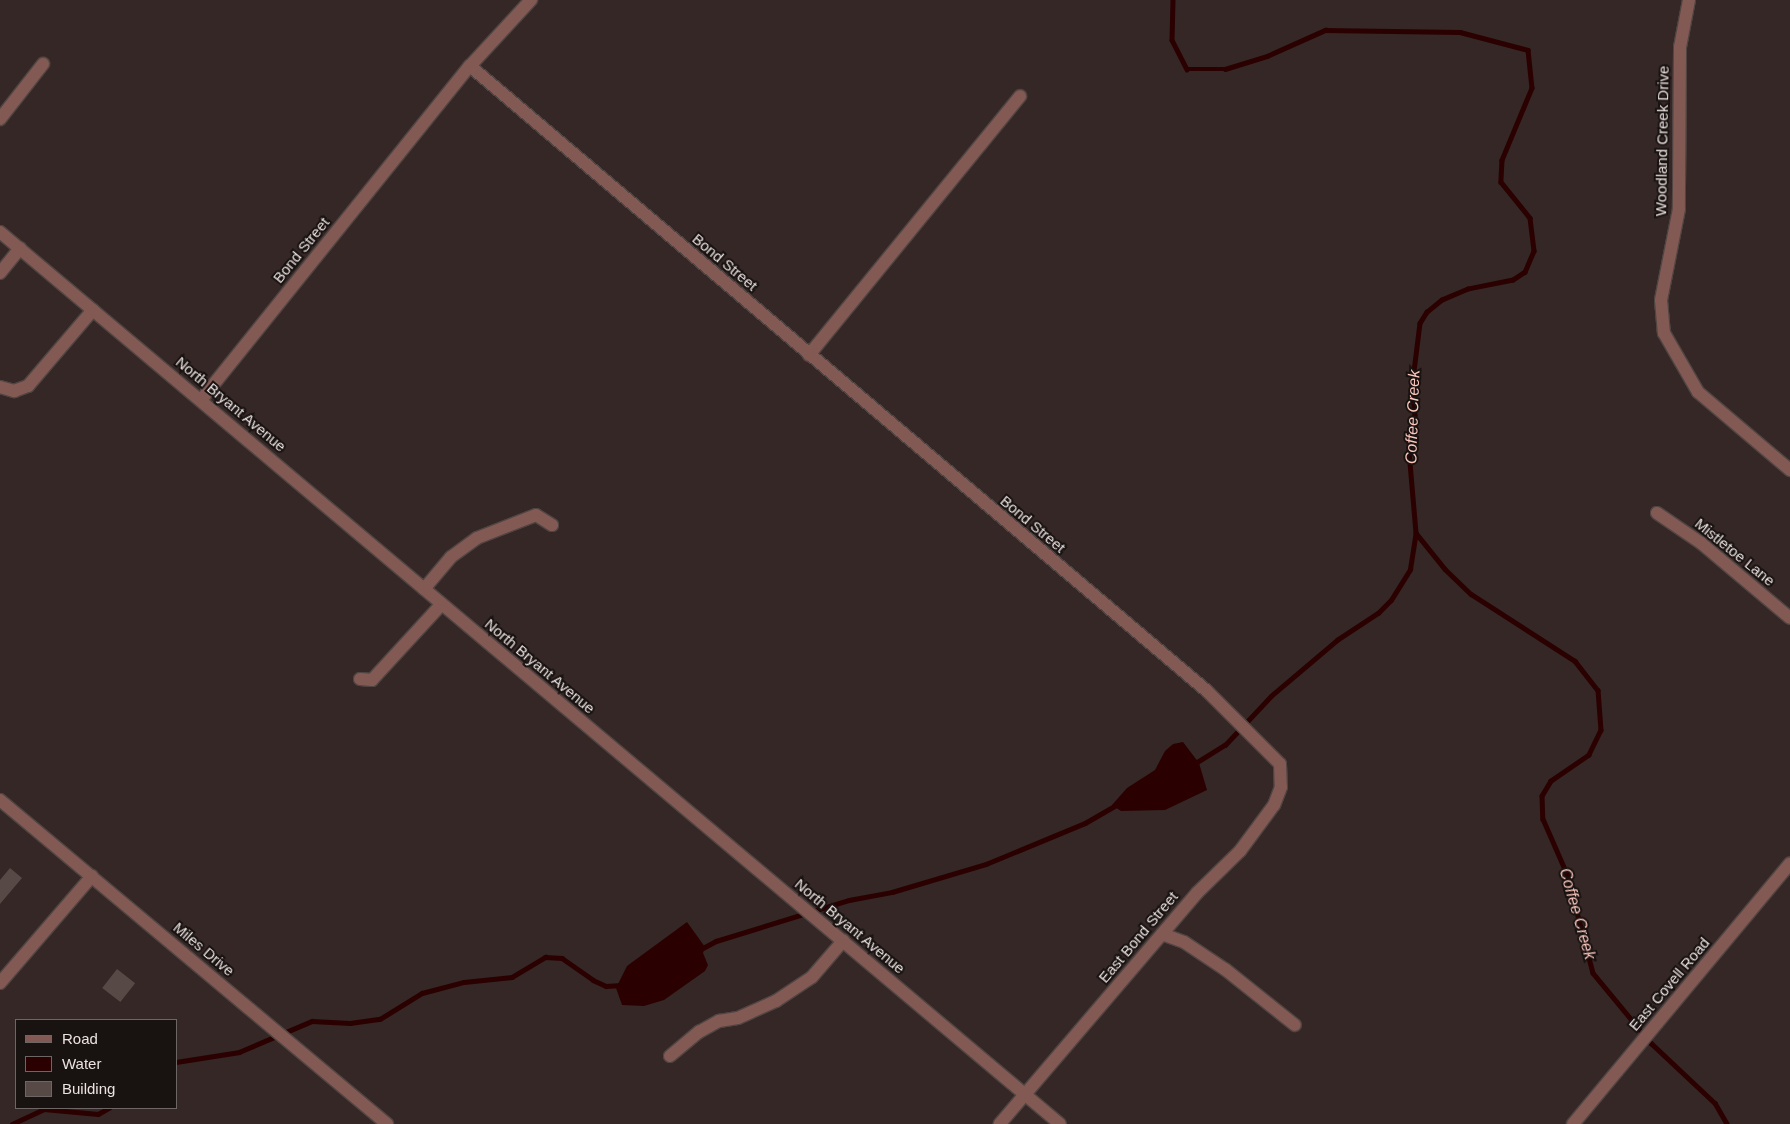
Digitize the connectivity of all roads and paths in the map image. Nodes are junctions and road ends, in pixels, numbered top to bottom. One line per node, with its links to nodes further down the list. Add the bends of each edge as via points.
1 (531, 0): 4 (street)
2 (1689, 0): 14 (street, Woodland Creek Drive, via 1680,47 1679,209 1661,300 1664,333 1698,392)
3 (43, 64): 6 (street)
4 (470, 66): 11 (street, Bond Street); 13 (street, Bond Street)
5 (1020, 96): 11 (street)
6 (0, 119)
7 (0, 232): 8 (street, North Bryant Avenue)
8 (20, 248): 9 (street); 10 (street, North Bryant Avenue)
9 (0, 273)
10 (93, 310): 12 (street, via 28,386 14,391); 13 (street, North Bryant Avenue)
11 (809, 355): 21 (street, Bond Street, via 1207,692)
12 (0, 387)
13 (201, 400): 17 (street, North Bryant Avenue)
14 (1790, 470)
15 (1657, 513): 19 (street, Mistletoe Lane, via 1701,543)
16 (552, 525): 17 (street, via 536,515 477,538 451,557)
17 (424, 588): 18 (street, North Bryant Avenue)
18 (442, 604): 20 (street, via 372,680); 26 (street, North Bryant Avenue)
19 (1790, 618)
20 (360, 679)
21 (1280, 764): 25 (street, East Bond Street, via 1281,787 1274,806 1240,851 1196,893)
22 (0, 800): 24 (street, Miles Drive)
23 (1790, 864): 34 (street, East Covell Road)
24 (92, 876): 27 (street); 31 (street, Miles Drive)
25 (1162, 934): 28 (street, via 1184,942 1226,970); 30 (street, East Bond Street)
26 (843, 941): 29 (street, via 812,977 776,1002 738,1018 719,1021); 30 (street, North Bryant Avenue)
27 (0, 983)
28 (1295, 1025)
29 (670, 1056)
30 (1025, 1095): 32 (street, East Bond Street); 33 (street, North Bryant Avenue)
31 (387, 1124)
32 (1000, 1124)
33 (1060, 1124)
34 (1573, 1124)

